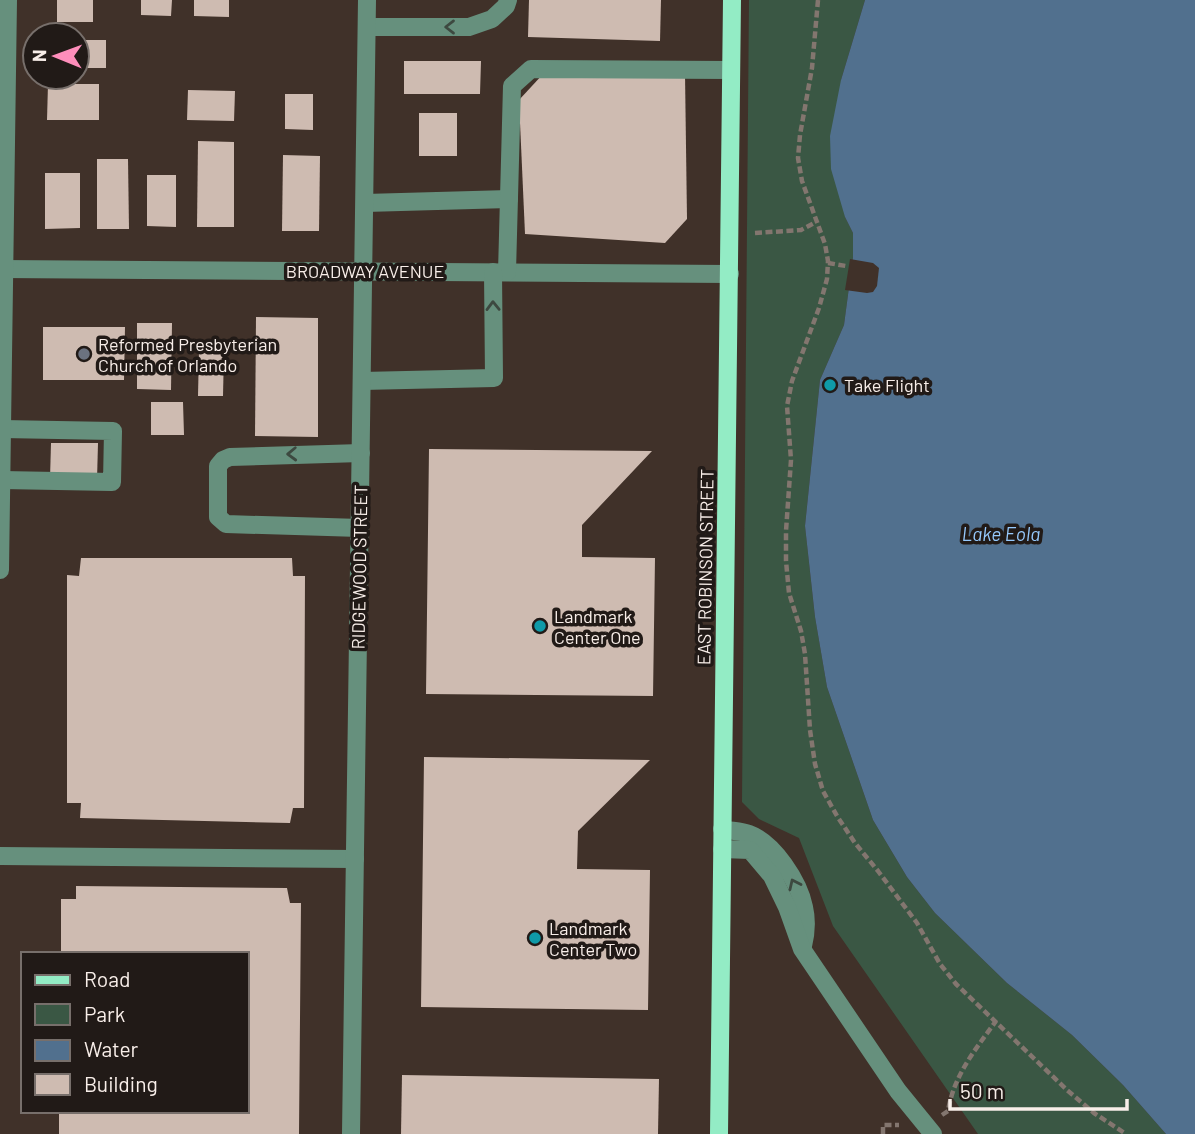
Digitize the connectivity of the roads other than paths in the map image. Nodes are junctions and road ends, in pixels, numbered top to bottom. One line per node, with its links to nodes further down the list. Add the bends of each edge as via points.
1 (8, 0): 9 (street)
2 (367, 0): 5 (street, RIDGEWOOD STREET)
3 (508, 0): 5 (street, one-way to 5, via 492,19 469,27)
4 (732, 0): 6 (main road, EAST ROBINSON STREET)
5 (367, 27): 8 (street, RIDGEWOOD STREET)
6 (731, 70): 7 (street, via 530,69 512,86); 12 (main road, EAST ROBINSON STREET)
7 (509, 199): 8 (street); 11 (street)
8 (365, 203): 10 (street, RIDGEWOOD STREET)
9 (3, 270): 10 (street, BROADWAY AVENUE); 14 (street)
10 (364, 271): 11 (street, BROADWAY AVENUE); 13 (street, RIDGEWOOD STREET)
11 (500, 272): 12 (street, BROADWAY AVENUE); 13 (street, one-way to 11, via 494,378)
12 (730, 274): 19 (main road, EAST ROBINSON STREET)
13 (362, 381): 15 (street, RIDGEWOOD STREET)
14 (2, 429): 16 (street); 16 (street, via 113,431 113,482)
15 (360, 453): 17 (street, RIDGEWOOD STREET); 17 (street, one-way to 17, via 230,457 218,466 218,517 226,524)
16 (2, 480): 18 (street)
17 (360, 528): 22 (street, RIDGEWOOD STREET)
18 (0, 570)
19 (722, 829): 20 (main road, EAST ROBINSON STREET); 23 (street, one-way to 19, via 804,909 787,869 770,848 750,835)
20 (722, 849): 23 (street, via 750,850 772,876); 26 (main road, EAST ROBINSON STREET)
21 (0, 856): 22 (street)
22 (355, 859): 25 (street, RIDGEWOOD STREET)
23 (802, 949): 24 (street, via 898,1091)
24 (935, 1126)
25 (351, 1134)
26 (719, 1134)

